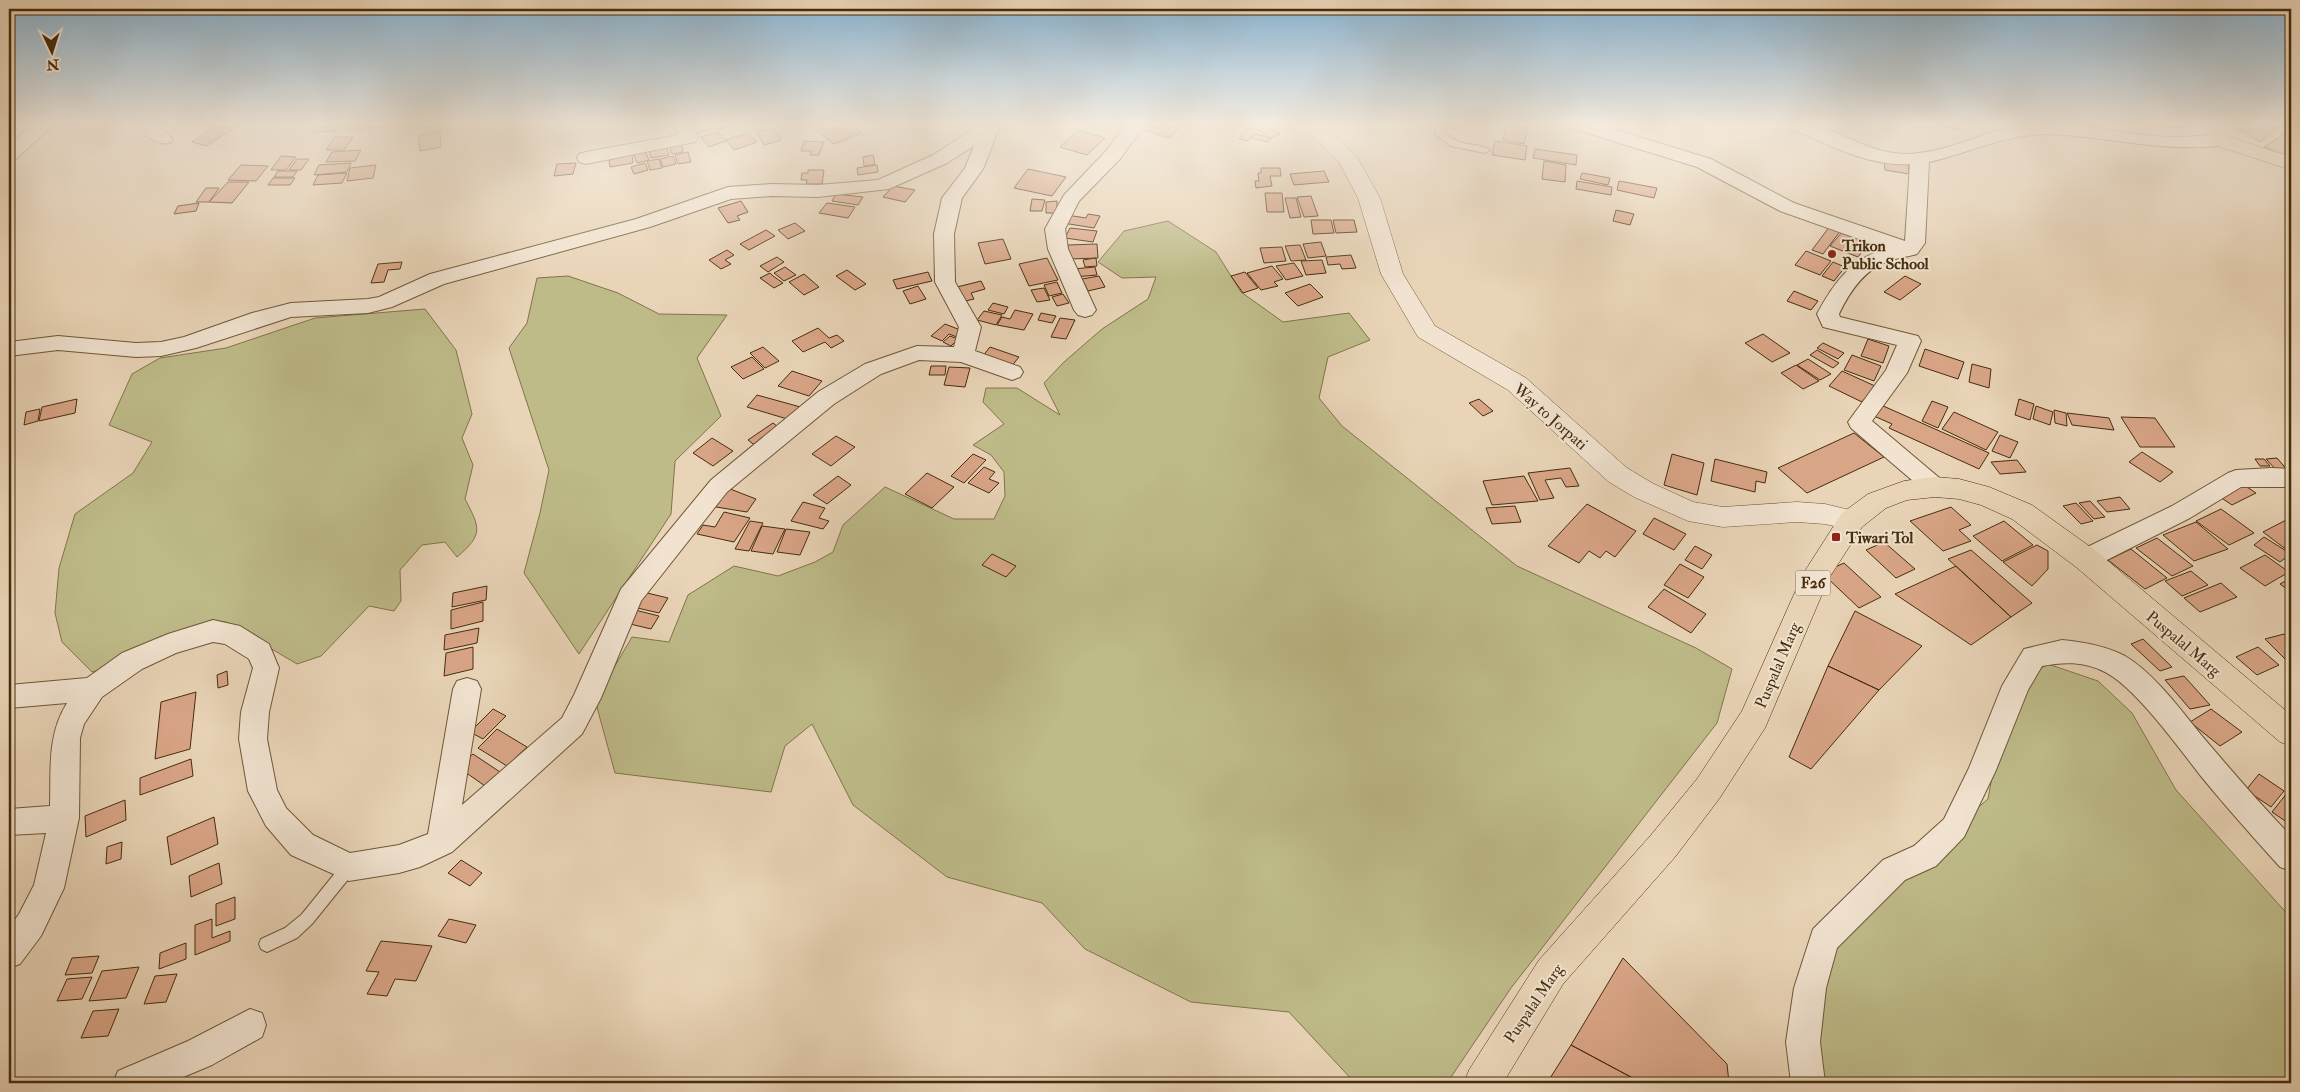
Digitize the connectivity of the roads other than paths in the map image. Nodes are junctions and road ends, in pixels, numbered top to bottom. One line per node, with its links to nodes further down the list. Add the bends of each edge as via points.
1 (907, 174): 9 (street, via 882,185 818,191 728,193 643,223 437,279 385,302 368,306 290,310 161,349 58,343)
2 (970, 174): 10 (street, via 952,198 944,234 945,282 970,327)
3 (1095, 174): 8 (street, via 1071,200 1055,229 1058,250)
4 (1356, 174): 14 (street, Way to Jorpati, via 1369,198 1392,274 1426,330 1517,384 1618,475 1688,511 1723,517 1797,512)
5 (1726, 174): 7 (street, via 1787,207)
6 (1919, 174): 7 (street, via 1915,243)
7 (1910, 250): 13 (street, via 1881,256 1860,269 1837,297 1828,314 1831,322 1910,341 1896,373 1859,422)
8 (1085, 310)
9 (9, 349)
10 (963, 355): 11 (street); 22 (street, via 917,354 873,369 826,398 719,486 630,596 572,726)
11 (1012, 372)
12 (2291, 478): 15 (street, via 2236,479 2182,512)
13 (1934, 487): 14 (main road, Puspalal Marg / F26, via 1876,501); 15 (main road, Puspalal Marg / F26, via 1959,489 1989,497 2022,512)
14 (1852, 520): 29 (main road, Puspalal Marg / F26, via 1817,574 1754,719 1708,789 1663,846 1551,972)
15 (2086, 559): 19 (main road, Puspalal Marg / F26)
16 (92, 689): 18 (street); 20 (street, via 71,722 66,738); 24 (street, via 132,661 168,644 213,630 231,634 260,652 266,668 255,712 253,739 263,791 276,818 302,846)
17 (467, 689): 22 (street)
18 (9, 696)
19 (2291, 732)
20 (64, 818): 21 (street); 26 (street, via 49,888 30,925)
21 (9, 822)
22 (441, 842): 24 (street, via 399,859)
23 (2291, 857): 30 (street, via 2239,801 2162,708 2115,664 2084,653 2062,651 2033,657 2016,686 1954,828 1925,856 1894,870 1824,940 1810,988 1803,1042)
24 (349, 867): 25 (lane, via 307,919 290,933)
25 (267, 944)
26 (9, 953)
27 (250, 1025): 28 (street, via 200,1053)
28 (130, 1083)
29 (1482, 1083)
30 (1808, 1083)

